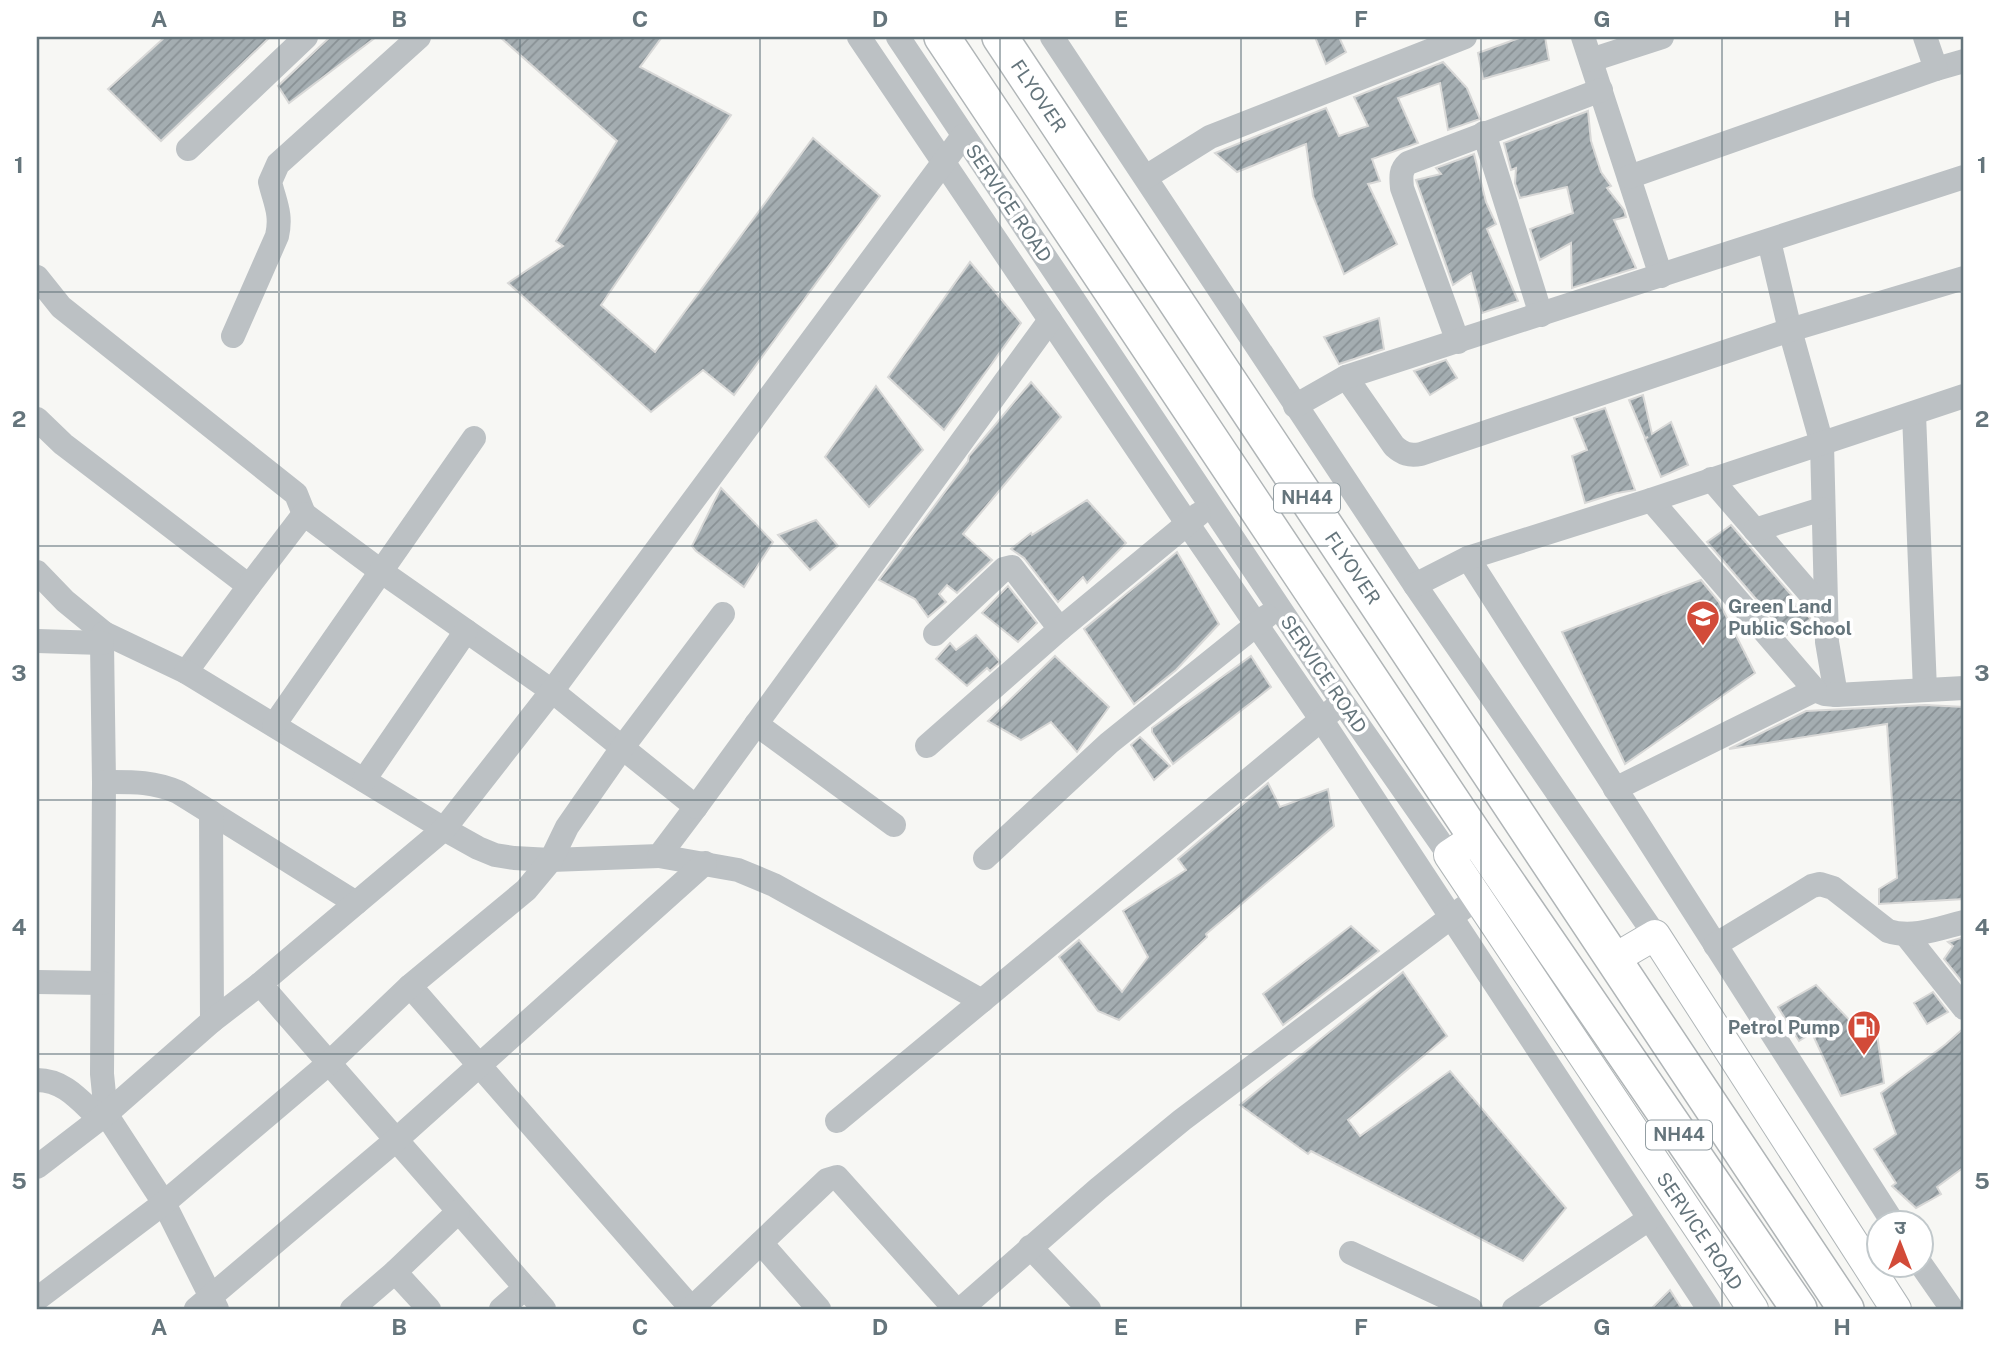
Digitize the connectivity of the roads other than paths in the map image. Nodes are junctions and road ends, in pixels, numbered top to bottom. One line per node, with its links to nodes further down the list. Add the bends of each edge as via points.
1 (306, 37): 18 (street)
2 (419, 37): 30 (street, via 278,164 270,182 279,210 277,236)
3 (859, 37): 19 (street)
4 (898, 37): 17 (street, SERVICE ROAD)
5 (942, 37): 78 (highway, NH44)
6 (1000, 37): 90 (highway, FLYOVER / NH44)
7 (1052, 37): 20 (street)
8 (1465, 37): 11 (street)
9 (1662, 37): 12 (street)
10 (1926, 37): 14 (street)
11 (1413, 46): 20 (street, via 1210,138)
12 (1587, 48): 15 (street)
13 (1964, 61): 14 (street)
14 (1936, 69): 21 (street)
15 (1601, 90): 16 (street); 21 (street)
16 (1484, 133): 27 (street); 31 (street, via 1408,163 1401,173 1402,188)
17 (964, 136): 19 (street); 41 (street, SERVICE ROAD)
18 (188, 149)
19 (943, 163): 28 (street); 63 (street)
20 (1146, 177): 34 (street)
21 (1629, 177): 24 (street)
22 (1964, 177): 23 (street)
23 (1769, 241): 24 (street); 29 (street)
24 (1661, 276): 27 (street)
25 (37, 277): 43 (street, via 61,307 296,494)
26 (1964, 278): 29 (street)
27 (1541, 315): 31 (street)
28 (1050, 320): 44 (street); 67 (street)
29 (1790, 330): 32 (street, via 1421,454 1402,453 1394,446); 38 (street)
30 (233, 336)
31 (1458, 342): 32 (street)
32 (1346, 377): 34 (street)
33 (1964, 396): 35 (street)
34 (1295, 406): 49 (street)
35 (1913, 414): 38 (street); 62 (street)
36 (37, 419): 50 (street)
37 (474, 438): 48 (street)
38 (1822, 444): 39 (street); 42 (street)
39 (1711, 479): 40 (street); 45 (street)
40 (1651, 500): 46 (street); 64 (street)
41 (1210, 505): 44 (street); 51 (street, SERVICE ROAD)
42 (1822, 509): 45 (street); 52 (street)
43 (304, 514): 48 (street); 50 (street)
44 (1187, 523): 54 (street); 55 (street)
45 (1755, 530): 52 (street)
46 (1468, 558): 49 (street); 73 (street)
47 (37, 572): 58 (street)
48 (382, 572): 56 (street); 68 (street)
49 (1415, 585): 87 (street)
50 (248, 586): 60 (street)
51 (1279, 607): 54 (street); 65 (street, SERVICE ROAD)
52 (1825, 611): 64 (street)
53 (723, 614): 70 (street)
54 (1256, 624): 66 (street); 80 (street, via 1108,743)
55 (1060, 629): 57 (street, via 1012,567 1004,569); 69 (street)
56 (466, 631): 63 (street); 71 (street)
57 (935, 634)
58 (103, 638): 59 (street); 60 (street); 72 (street)
59 (37, 641)
60 (186, 672): 68 (street)
61 (1964, 688): 62 (street)
62 (1925, 690): 64 (street)
63 (552, 691): 70 (street); 77 (street)
64 (1826, 692): 73 (street)
65 (1343, 702): 66 (street); 78 (street, SERVICE ROAD)
66 (1321, 719): 85 (street); 95 (street)
67 (756, 724): 74 (street); 76 (street)
68 (274, 725): 71 (street)
69 (927, 746)
70 (622, 748): 74 (street); 81 (street, via 567,827)
71 (364, 780): 77 (street)
72 (104, 782): 75 (street, via 161,785); 92 (street)
73 (1615, 789): 89 (street)
74 (696, 807): 79 (street)
75 (211, 812): 84 (street); 97 (street)
76 (894, 825)
77 (444, 829): 81 (street, via 495,855); 84 (street)
78 (1463, 846): 83 (main road, SERVICE ROAD); 130 (highway, NH44)
79 (659, 856): 81 (street); 82 (street)
80 (985, 858)
81 (551, 860): 94 (street, via 526,890)
82 (705, 863): 95 (street, via 774,885); 99 (street)
83 (1477, 897): 85 (street); 129 (main road, SERVICE ROAD)
84 (356, 903): 93 (street)
85 (1453, 918): 108 (street); 110 (street, via 1182,1120)
86 (1964, 922): 88 (street)
87 (1655, 935): 90 (main road); 132 (main road)
88 (1906, 935): 89 (street, via 1888,931 1833,888 1820,884); 96 (street)
89 (1715, 945): 106 (street)
90 (1614, 959): 131 (highway, NH44)
91 (37, 982): 92 (street)
92 (103, 983): 101 (street)
93 (260, 984): 97 (street); 98 (street)
94 (410, 986): 98 (street); 99 (street)
95 (982, 1001): 102 (street)
96 (1964, 1008)
97 (212, 1021): 101 (street)
98 (328, 1064): 103 (street); 105 (street)
99 (479, 1065): 103 (street); 121 (street)
100 (37, 1080): 101 (street, via 65,1087)
101 (103, 1117): 104 (street); 105 (street)
102 (837, 1121)
103 (396, 1140): 107 (street); 116 (street)
104 (37, 1167)
105 (164, 1203): 115 (street); 116 (street)
106 (1886, 1210)
107 (458, 1212): 112 (street); 114 (street)
108 (1649, 1219): 127 (street); 128 (street)
109 (761, 1243): 121 (street); 122 (street); 123 (street, via 827,1180 837,1177)
110 (1030, 1247): 124 (street); 125 (street)
111 (1351, 1253): 126 (street)
112 (396, 1272): 117 (street); 118 (street)
113 (1932, 1280): 133 (street)
114 (525, 1288): 119 (street); 120 (street)
115 (37, 1299)
116 (208, 1305)
117 (352, 1309)
118 (429, 1309)
119 (501, 1309)
120 (544, 1309)
121 (692, 1309)
122 (819, 1309)
123 (955, 1309)
124 (961, 1309)
125 (1089, 1309)
126 (1471, 1309)
127 (1514, 1309)
128 (1709, 1309)
129 (1753, 1309)
130 (1799, 1309)
131 (1846, 1309)
132 (1896, 1309)
133 (1952, 1309)

